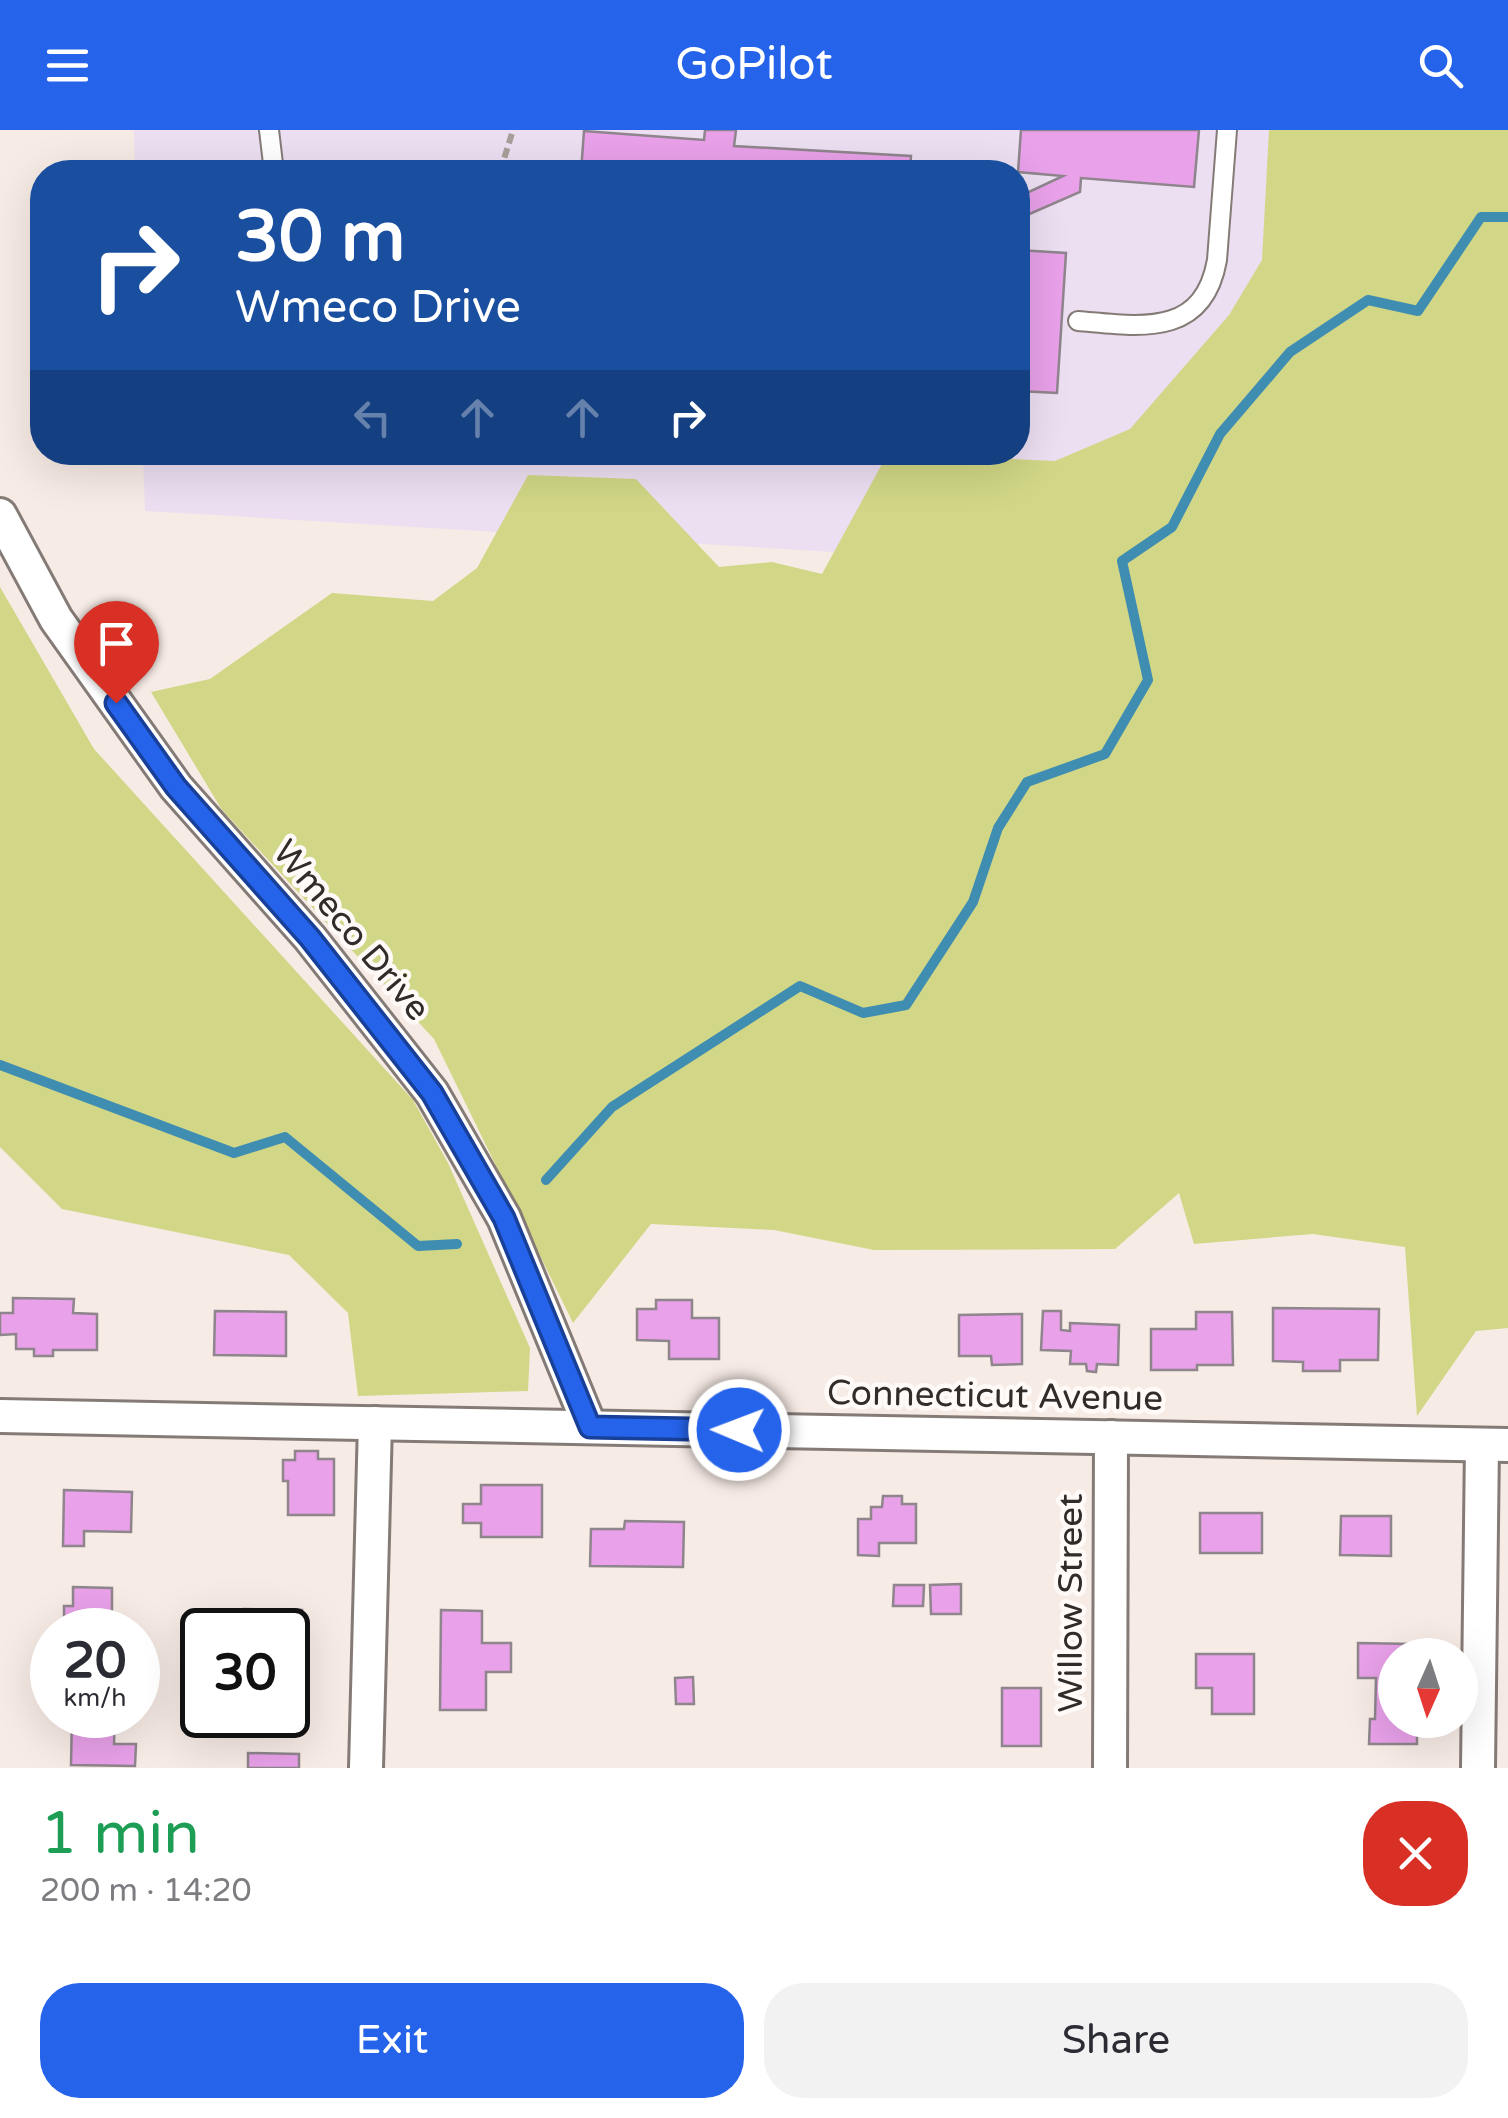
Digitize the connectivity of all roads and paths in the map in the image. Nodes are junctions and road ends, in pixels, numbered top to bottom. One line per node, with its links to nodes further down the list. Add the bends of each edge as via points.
1 (270, 130): 4 (lane)
2 (513, 130): 5 (path)
3 (1227, 130): 6 (lane, via 1215,274 1202,299 1181,317 1154,326)
4 (273, 160)
5 (504, 160)
6 (1078, 322)
7 (0, 515): 10 (street, Wmeco Drive, via 56,619 176,787 310,938 432,1093 504,1218)
8 (0, 1416): 9 (street, Connecticut Avenue)
9 (375, 1423): 10 (street, Connecticut Avenue); 13 (street)
10 (590, 1427): 11 (street, Connecticut Avenue)
11 (1111, 1438): 12 (street, Connecticut Avenue); 14 (street, Willow Street)
12 (1495, 1445): 15 (street)
13 (366, 1768)
14 (1110, 1768)
15 (1478, 1768)

